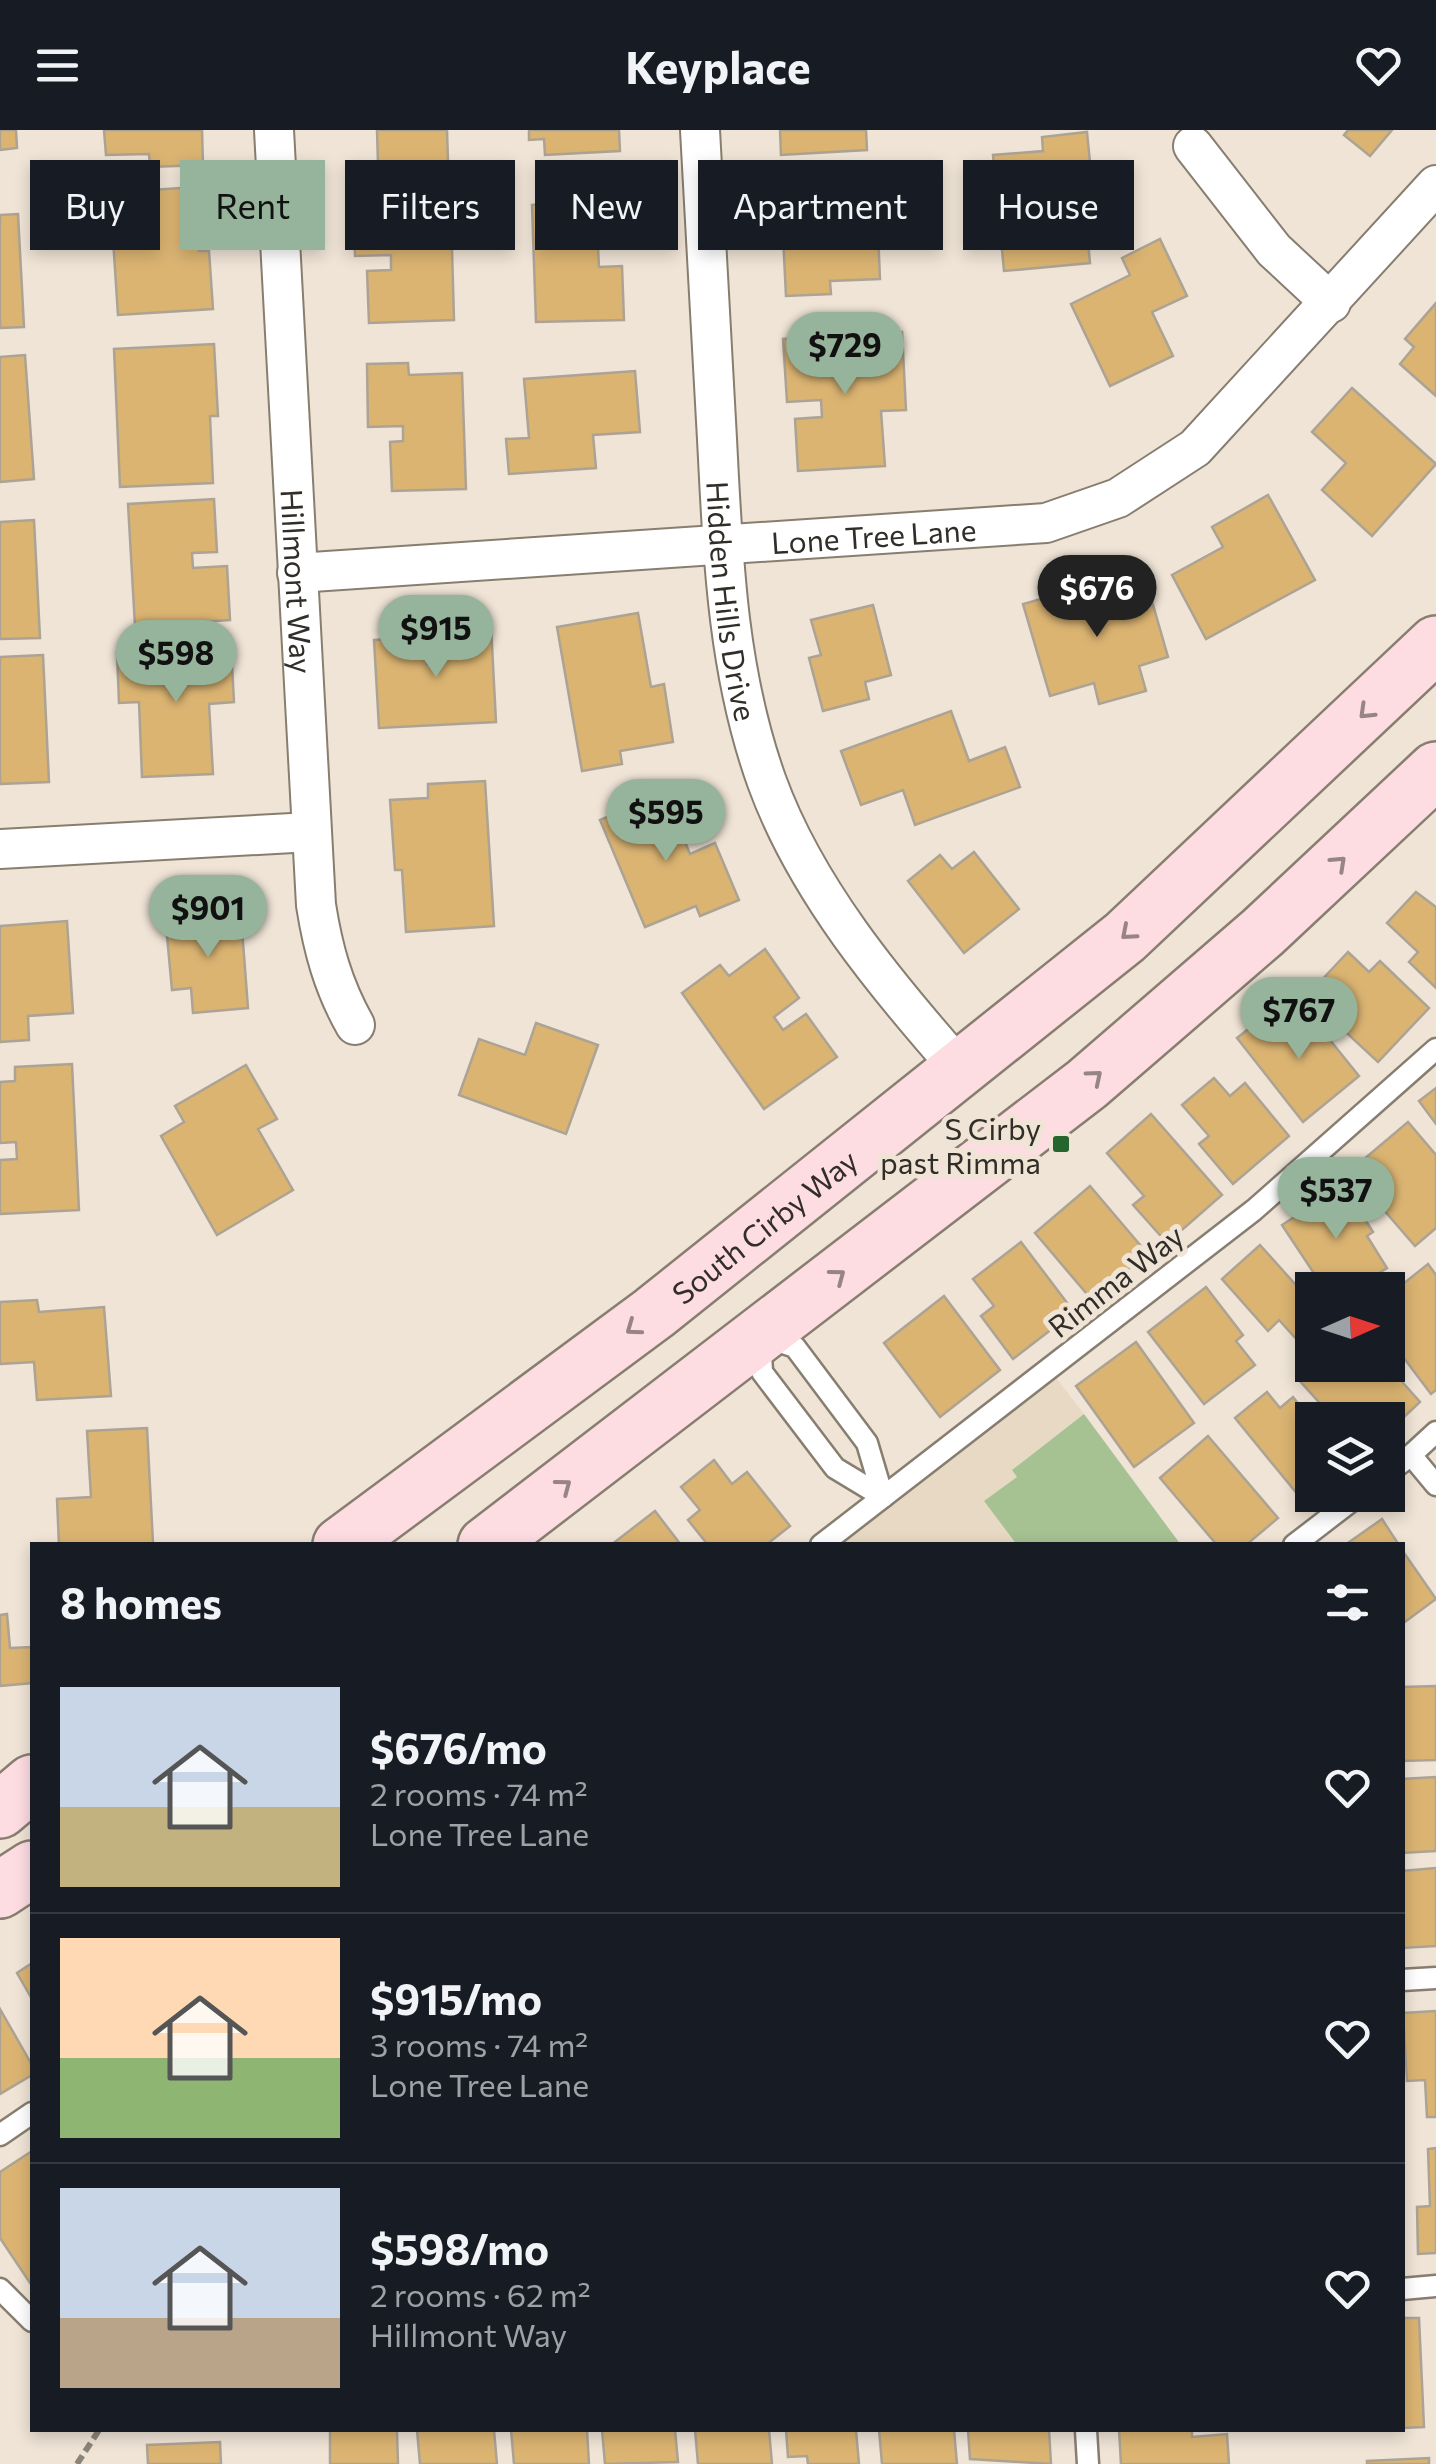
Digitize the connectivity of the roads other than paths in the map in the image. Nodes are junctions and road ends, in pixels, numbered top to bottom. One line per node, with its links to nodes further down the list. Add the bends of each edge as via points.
1 (274, 130): 7 (street, Hillmont Way)
2 (700, 130): 6 (street, Hidden Hills Drive)
3 (1193, 146): 5 (street, via 1274,250)
4 (1436, 185): 5 (street, Lone Tree Lane)
5 (1331, 303): 6 (street, Lone Tree Lane, via 1195,448 1118,498 1046,523)
6 (722, 544): 7 (street, Lone Tree Lane); 14 (street, Hidden Hills Drive, via 740,696 768,784 808,869 860,946)
7 (297, 574): 10 (street, Hillmont Way)
8 (1436, 644): 14 (main road, South Cirby Way, one-way to 14, via 1204,867)
9 (1436, 770): 16 (main road, one-way to 9, via 1087,1084)
10 (311, 832): 11 (street); 12 (street, Hillmont Way, via 324,954)
11 (0, 848)
12 (355, 1025)
13 (1436, 1049): 21 (lane, Rimma Way, via 1254,1210)
14 (960, 1069): 15 (main road, South Cirby Way)
15 (708, 1266): 16 (main road); 23 (main road, South Cirby Way, one-way to 23)
16 (760, 1335): 21 (lane, via 794,1347 816,1374 868,1443); 21 (lane, via 762,1372 835,1468); 24 (main road, one-way to 16)
17 (1436, 1432): 18 (lane)
18 (1411, 1454): 19 (lane); 20 (lane)
19 (1405, 1459)
20 (1436, 1485)
21 (883, 1497): 25 (lane, Rimma Way)
22 (1337, 1512): 26 (lane)
23 (345, 1542)
24 (490, 1542)
25 (825, 1542)
26 (1298, 1542)
27 (30, 1785): 28 (main road)
28 (0, 1810)
29 (30, 1871): 30 (main road)
30 (0, 1890)
31 (1436, 1978): 32 (lane)
32 (1405, 1980)
33 (30, 2114): 34 (lane)
34 (0, 2134)
35 (1436, 2286): 36 (lane)
36 (1405, 2288)
37 (0, 2289): 38 (lane)
38 (30, 2319)
39 (1086, 2432): 40 (lane)
40 (1088, 2464)

